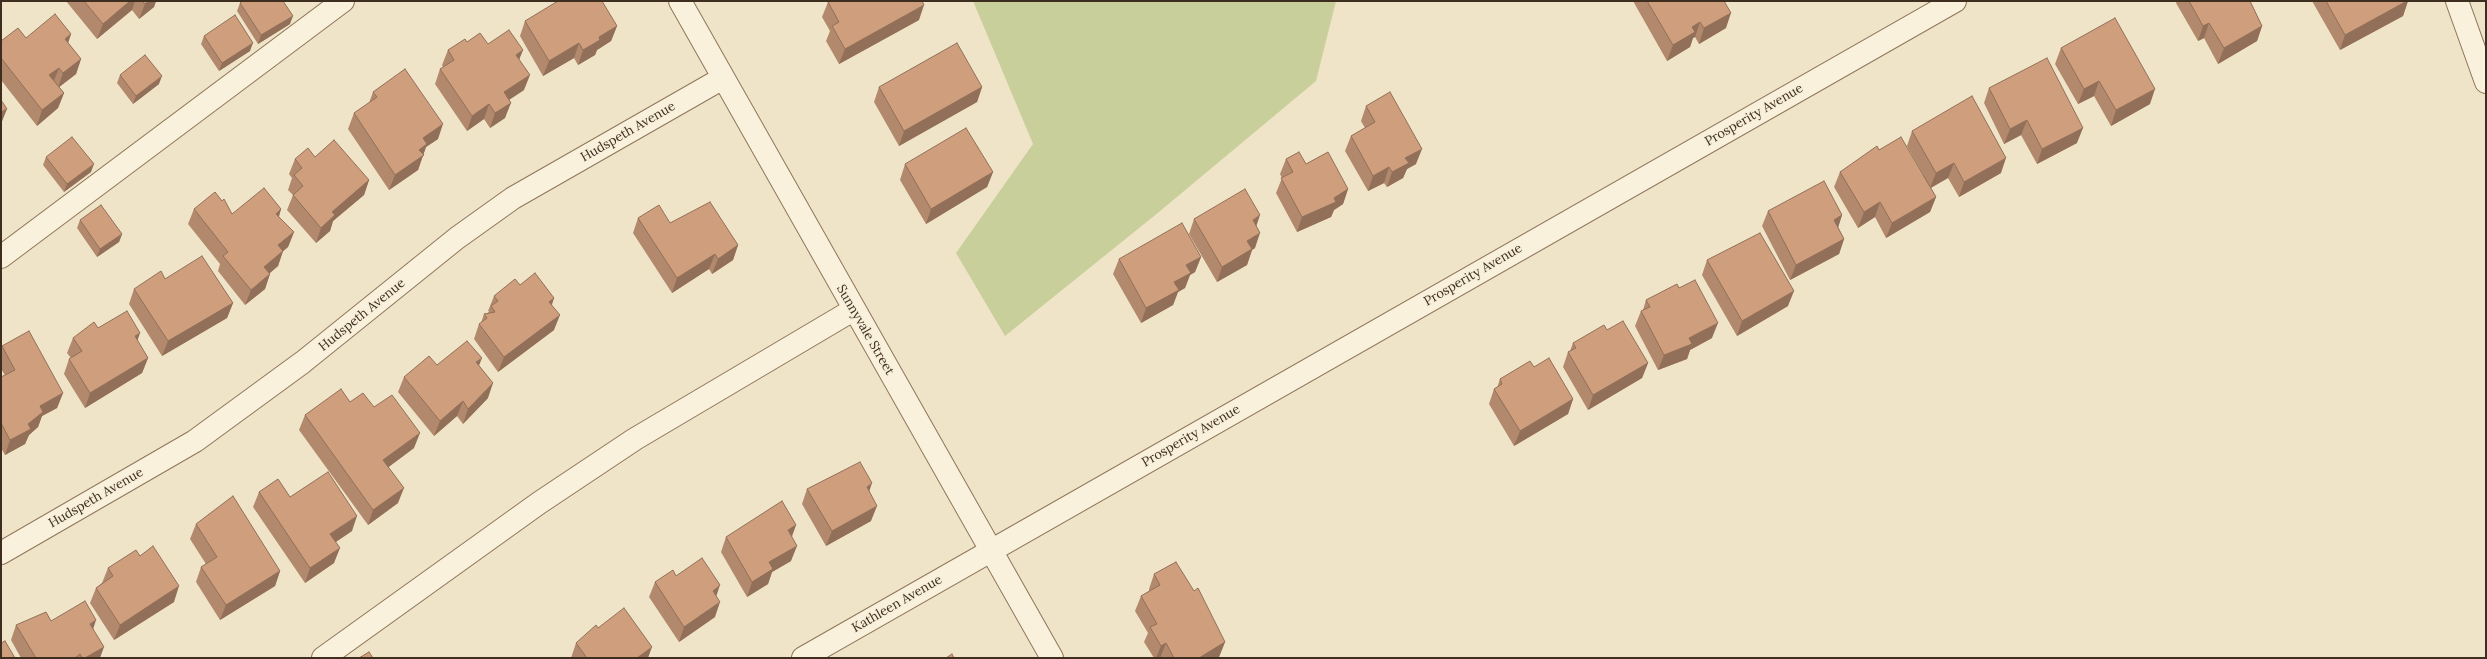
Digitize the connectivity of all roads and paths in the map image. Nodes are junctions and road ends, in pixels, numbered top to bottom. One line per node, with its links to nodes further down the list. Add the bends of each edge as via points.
1 (343, 1): 7 (street)
2 (680, 1): 5 (street, Sunnyvale Street)
3 (1955, 1): 9 (street, Prosperity Avenue)
4 (2457, 1): 6 (street)
5 (723, 78): 8 (street, Sunnyvale Street); 10 (street, Hudspeth Avenue, via 513,198 457,238 303,362 195,441)
6 (2486, 82)
7 (1, 257)
8 (853, 310): 9 (street, Sunnyvale Street); 11 (street, via 635,439 539,503)
9 (990, 550): 12 (street, Kathleen Avenue); 13 (street, Sunnyvale Street)
10 (1, 553)
11 (323, 658)
12 (803, 658)
13 (1052, 658)

